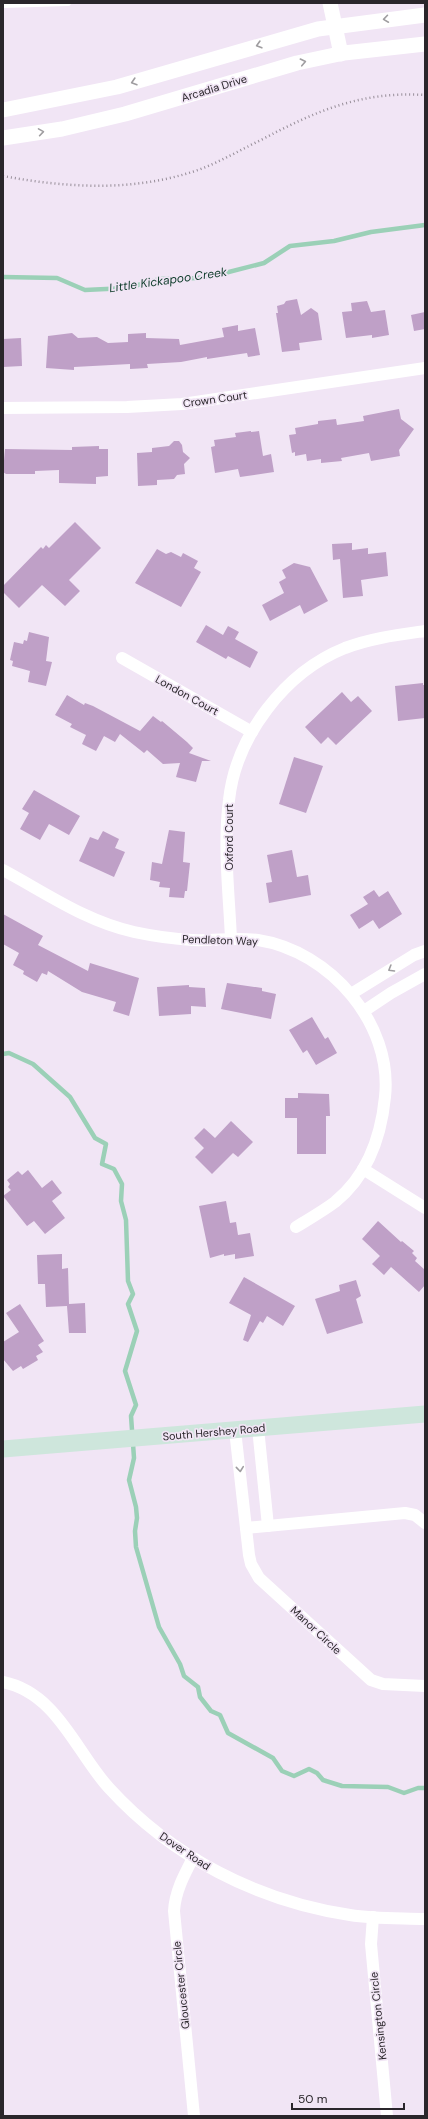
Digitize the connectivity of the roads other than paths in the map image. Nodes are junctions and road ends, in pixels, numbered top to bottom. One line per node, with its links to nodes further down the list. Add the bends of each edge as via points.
1 (68, 3): 3 (lane)
2 (330, 3): 5 (street)
3 (3, 5)
4 (425, 15): 5 (street, one-way to 5)
5 (335, 26): 7 (street); 8 (street, one-way to 8, via 262,44 117,87)
6 (425, 44): 7 (street, Arcadia Drive)
7 (341, 54): 9 (street, Arcadia Drive, one-way to 7, via 126,114 297,63)
8 (3, 110)
9 (3, 138)
10 (425, 368): 11 (street, Crown Court, via 182,404)
11 (3, 408)
12 (425, 631): 14 (street, Oxford Court, via 373,639 330,655 301,674 280,694)
13 (122, 658): 14 (street, London Court)
14 (252, 732): 16 (street, Oxford Court, via 243,750 229,799 227,827)
15 (3, 870): 16 (street, Pendleton Way, via 77,912 114,927 155,936 193,940)
16 (231, 939): 19 (street, Pendleton Way, via 259,940 299,954 325,970)
17 (425, 950): 19 (street, one-way to 19)
18 (425, 974): 20 (street)
19 (351, 994): 20 (street, Pendleton Way)
20 (364, 1011): 21 (street, Pendleton Way, via 378,1042 386,1093 379,1133)
21 (363, 1169): 22 (street); 23 (street, Pendleton Way, via 335,1201)
22 (425, 1208)
23 (296, 1227)
24 (425, 1414): 25 (main road, South Hershey Road)
25 (258, 1428): 26 (main road, South Hershey Road); 29 (street)
26 (235, 1430): 27 (main road, South Hershey Road); 30 (street, Manor Circle, one-way to 30)
27 (3, 1449)
28 (425, 1523): 29 (street, via 415,1515 405,1513)
29 (268, 1526): 30 (street)
30 (246, 1528): 32 (street, Manor Circle, via 251,1564 259,1578 366,1677 383,1684)
31 (3, 1682): 33 (street, Dover Road, via 20,1687 42,1701 60,1721 108,1787 137,1817)
32 (425, 1686)
33 (193, 1858): 34 (street, Dover Road, via 236,1882 280,1899 318,1909); 36 (street, Gloucester Circle, via 181,1882 174,1911)
34 (373, 1917): 35 (street, Dover Road); 37 (street, Kensington Circle, via 371,1944)
35 (425, 1919)
36 (194, 2116)
37 (387, 2116)

